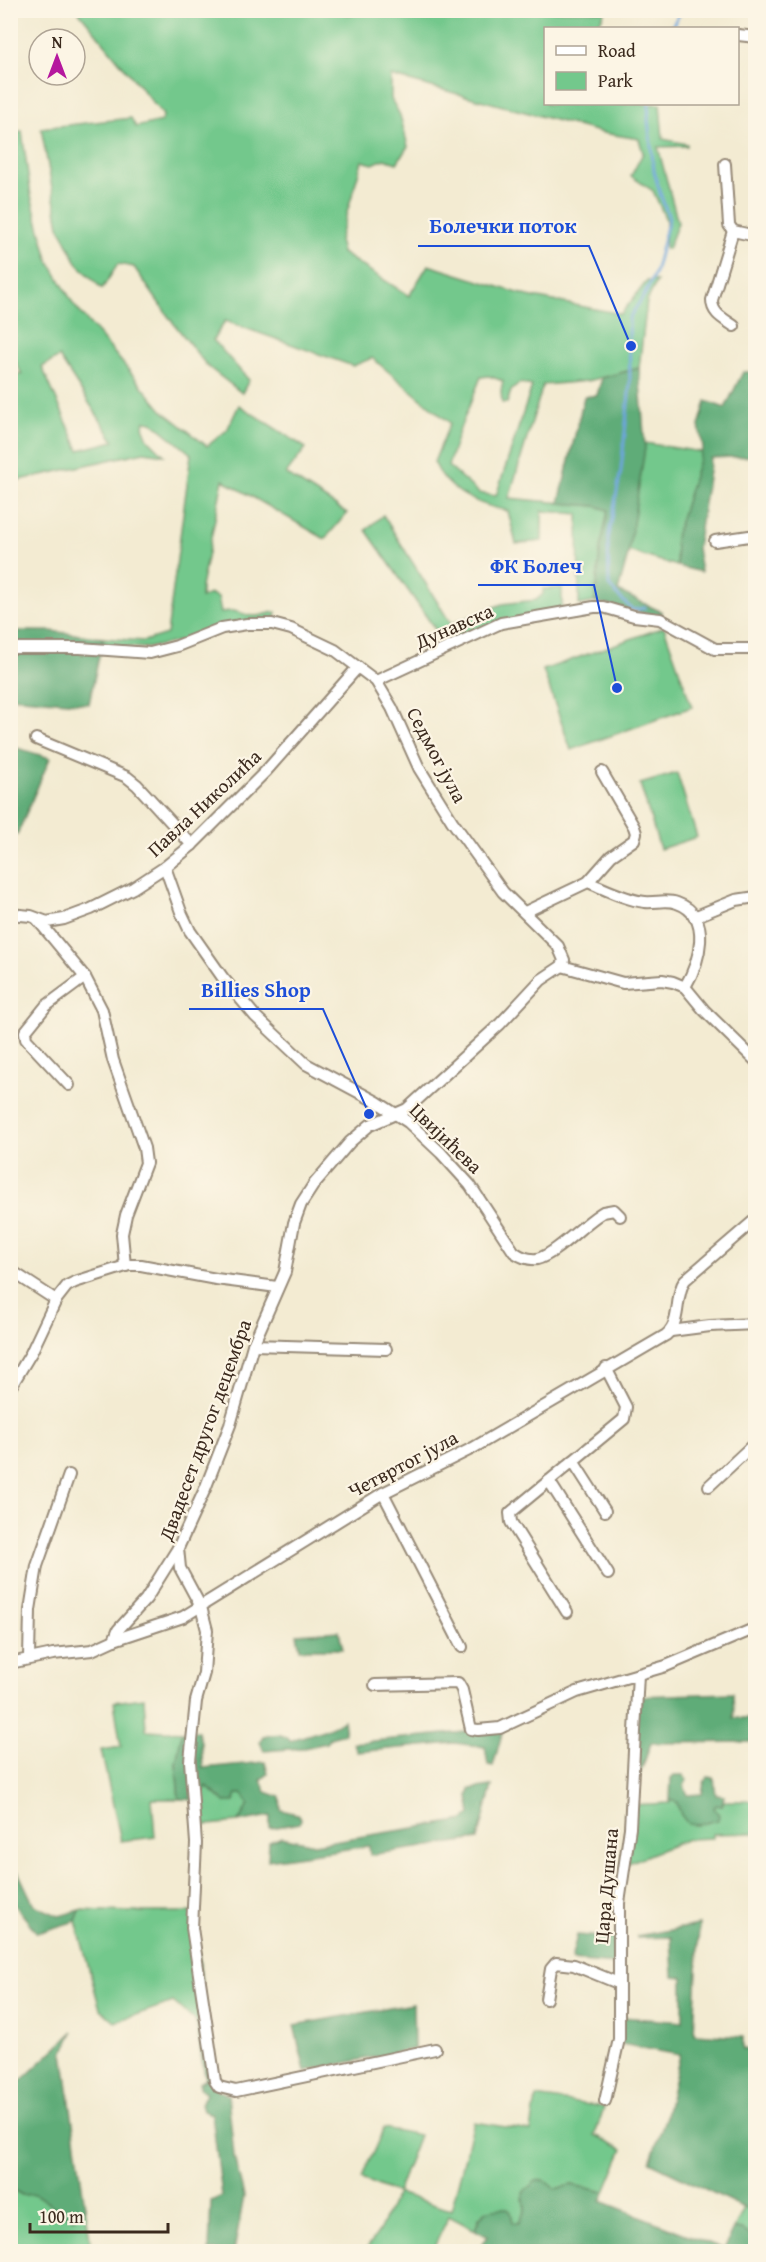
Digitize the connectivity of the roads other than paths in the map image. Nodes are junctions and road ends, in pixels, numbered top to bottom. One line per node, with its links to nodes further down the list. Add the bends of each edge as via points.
1 (739, 35): 2 (street)
2 (756, 37)
3 (725, 164): 4 (street, via 729,225)
4 (733, 231): 5 (street); 6 (street, via 712,304 716,313)
5 (756, 236)
6 (734, 326)
7 (756, 536): 8 (street)
8 (715, 541)
9 (10, 648): 11 (street, Седмог јула, via 150,653 222,628 272,624 310,637)
10 (756, 649): 12 (street, Дунавска, via 715,649 660,619 594,607 501,623)
11 (357, 667): 12 (street, Седмог јула); 15 (street, Павла Николића, via 266,771)
12 (376, 681): 19 (street, Седмог јула, via 419,768 452,821 503,892)
13 (36, 739): 15 (street, via 127,777)
14 (602, 772): 17 (street, via 636,836)
15 (192, 845): 16 (street, Павла Николића)
16 (165, 867): 22 (street, Павла Николића, via 82,913 53,921); 28 (street, Цвијићева, via 190,931 255,1016 306,1064)
17 (588, 882): 19 (street); 21 (street, via 644,902 677,903)
18 (756, 897): 21 (street, via 736,900)
19 (525, 912): 23 (street, Седмог јула, via 558,946 564,960)
20 (10, 914): 22 (street, Павла Николића)
21 (694, 917): 25 (street, via 701,942 700,955)
22 (37, 920): 24 (street)
23 (562, 966): 25 (street, via 622,983 662,980); 28 (street, Двадесет другог децембра, via 541,980 500,1024)
24 (85, 977): 27 (street, via 46,1006 25,1032 26,1039); 31 (street, via 102,1010 113,1060 146,1153 146,1163 123,1223)
25 (685, 987): 26 (street)
26 (756, 1061)
27 (69, 1085)
28 (398, 1114): 29 (street, Цвијићева, via 470,1185 500,1233 523,1258 544,1256 610,1209); 33 (street, Двадесет другог децембра, via 370,1125 314,1184 294,1223 285,1272)
29 (620, 1216)
30 (756, 1220): 36 (street, via 681,1285)
31 (124, 1266): 33 (street, via 141,1265); 34 (street, via 67,1286)
32 (10, 1270): 34 (street)
33 (277, 1287): 37 (street, Двадесет другог децембра)
34 (56, 1300): 40 (street, via 32,1353)
35 (756, 1324): 36 (street)
36 (671, 1331): 39 (street, Четвртог јула)
37 (253, 1345): 38 (street); 48 (street, Двадесет другог децембра, via 230,1425)
38 (386, 1349)
39 (606, 1368): 42 (street, via 626,1407 624,1419); 46 (street, Четвртог јула, via 473,1448)
40 (10, 1388)
41 (756, 1442): 45 (street)
42 (573, 1461): 44 (street); 47 (street)
43 (69, 1474): 55 (street, via 35,1575)
44 (549, 1481): 49 (street); 51 (street, via 509,1518)
45 (708, 1486)
46 (383, 1492): 50 (street, Четвртог јула); 54 (street)
47 (605, 1511)
48 (178, 1548): 50 (street, Двадесет другог децембра, via 180,1568); 53 (street, via 147,1599 118,1630)
49 (608, 1574)
50 (201, 1607): 53 (street, Четвртог јула, via 166,1624); 61 (street, Двадесет другог децембра, via 206,1619 207,1645 190,1761 196,1843 192,1928 215,2081 219,2087 236,2091)
51 (567, 1612)
52 (756, 1628): 57 (street, via 690,1657)
53 (114, 1640): 55 (street, Четвртог јула, via 92,1650)
54 (462, 1647)
55 (29, 1658): 56 (street, Четвртог јула)
56 (10, 1663)
57 (638, 1674): 58 (street, via 577,1692 500,1728 478,1730 470,1726 458,1683); 59 (street, Цара Душана, via 630,1828 619,1904)
58 (375, 1685)
59 (618, 1983): 60 (street, via 574,1965 556,1963 550,1969); 62 (street, Цара Душана, via 619,2039)
60 (546, 1999)
61 (435, 2049)
62 (605, 2101)

